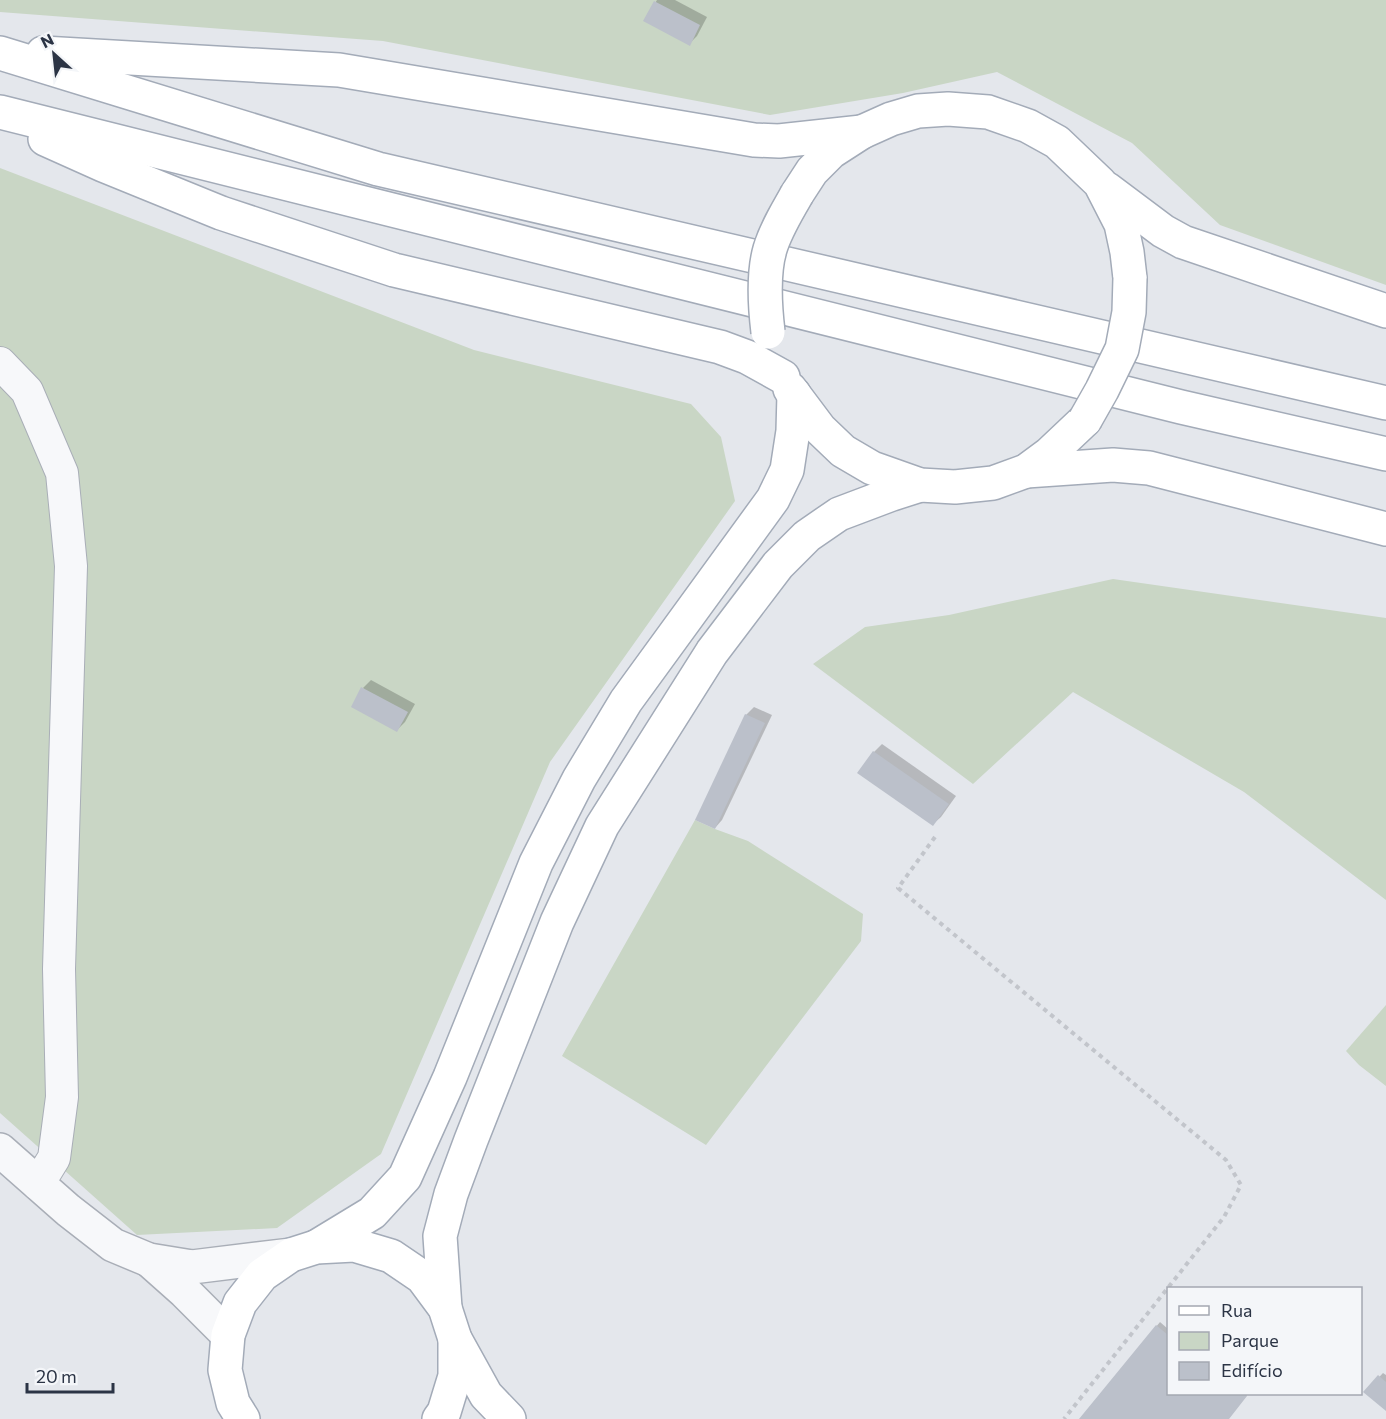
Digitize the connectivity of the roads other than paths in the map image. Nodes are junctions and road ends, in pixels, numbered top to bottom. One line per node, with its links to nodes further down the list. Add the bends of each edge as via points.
1 (0, 52): 4 (main road, via 339,70 754,140); 9 (main road, via 378,169)
2 (0, 112): 10 (main road, via 1180,407)
3 (0, 119): 8 (main road, via 221,213 394,270 720,347 747,357)
4 (862, 132): 5 (main road, via 918,111 988,112 1028,126 1057,142); 8 (main road, bridge, via 831,152 812,171 782,220 770,250 765,308 768,332)
5 (1100, 183): 6 (main road, via 1163,231 1184,242); 11 (main road, bridge, via 1121,224 1127,252 1129,312 1122,349 1085,420)
6 (1386, 311)
7 (0, 363): 15 (street, via 27,391 62,473 71,566 58,969 62,1097 54,1158)
8 (788, 386): 12 (main road, via 819,429 843,451 872,468); 16 (main road, via 793,430 787,470 772,499 626,700 579,779 536,863 450,1077 405,1177 372,1213)
9 (1386, 403)
10 (1386, 453)
11 (1026, 471): 12 (main road, via 993,483); 13 (main road, via 1113,465 1149,468)
12 (920, 485): 18 (main road, via 839,514 807,536 778,565 712,652 602,826 557,922 451,1194 440,1236)
13 (1386, 529)
14 (0, 1150): 15 (street)
15 (38, 1184): 17 (street, via 113,1245)
16 (303, 1251): 17 (street, via 192,1268); 18 (main road, via 354,1245 391,1256 422,1277); 19 (main road, via 262,1275 240,1302)
17 (149, 1260): 19 (street)
18 (445, 1308): 20 (main road)
19 (228, 1335): 21 (main road, via 225,1370 233,1403)
20 (455, 1339): 22 (main road, via 455,1376); 23 (main road, via 486,1395)
21 (243, 1419)
22 (439, 1419)
23 (509, 1419)

